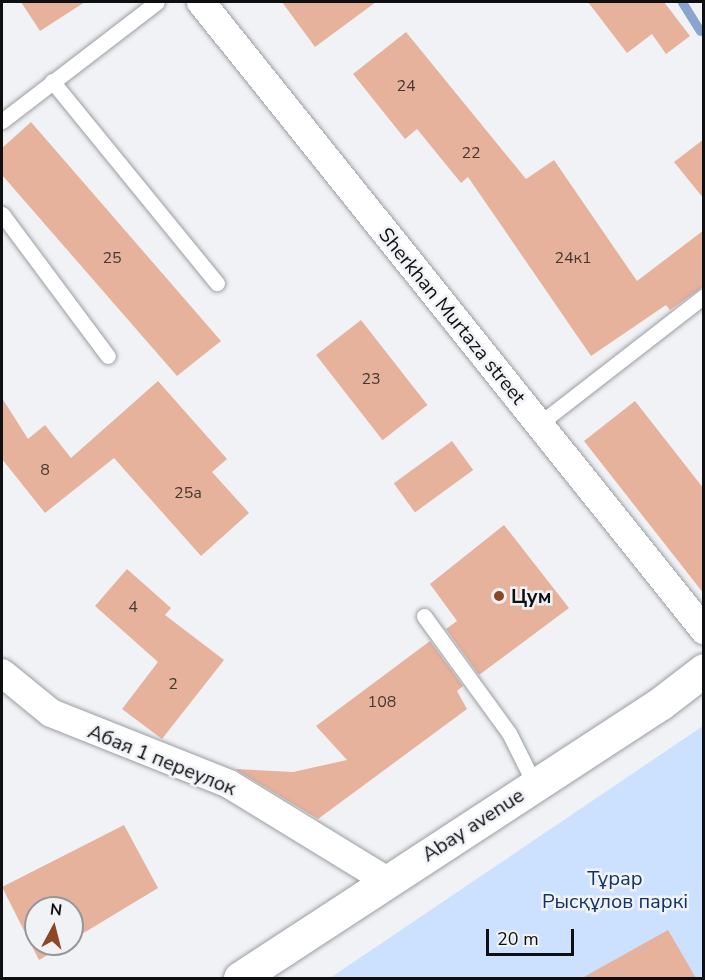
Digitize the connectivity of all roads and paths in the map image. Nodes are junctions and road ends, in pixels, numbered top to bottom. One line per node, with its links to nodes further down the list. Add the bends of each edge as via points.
1 (157, 2): 3 (lane)
2 (201, 2): 9 (street, Sherkhan Murtaza street)
3 (52, 81): 4 (lane); 6 (lane)
4 (2, 121)
5 (2, 214): 8 (lane)
6 (217, 283)
7 (704, 296): 9 (lane)
8 (108, 356)
9 (539, 424): 11 (street, Sherkhan Murtaza street)
10 (424, 616): 14 (lane, via 509,733)
11 (704, 630)
12 (704, 670): 14 (main road, Abay avenue, via 661,703)
13 (2, 673): 15 (street, Абая 1 переулок, via 51,713 229,784)
14 (535, 785): 15 (main road, Abay avenue)
15 (387, 881): 16 (main road, Abay avenue)
16 (240, 978)

